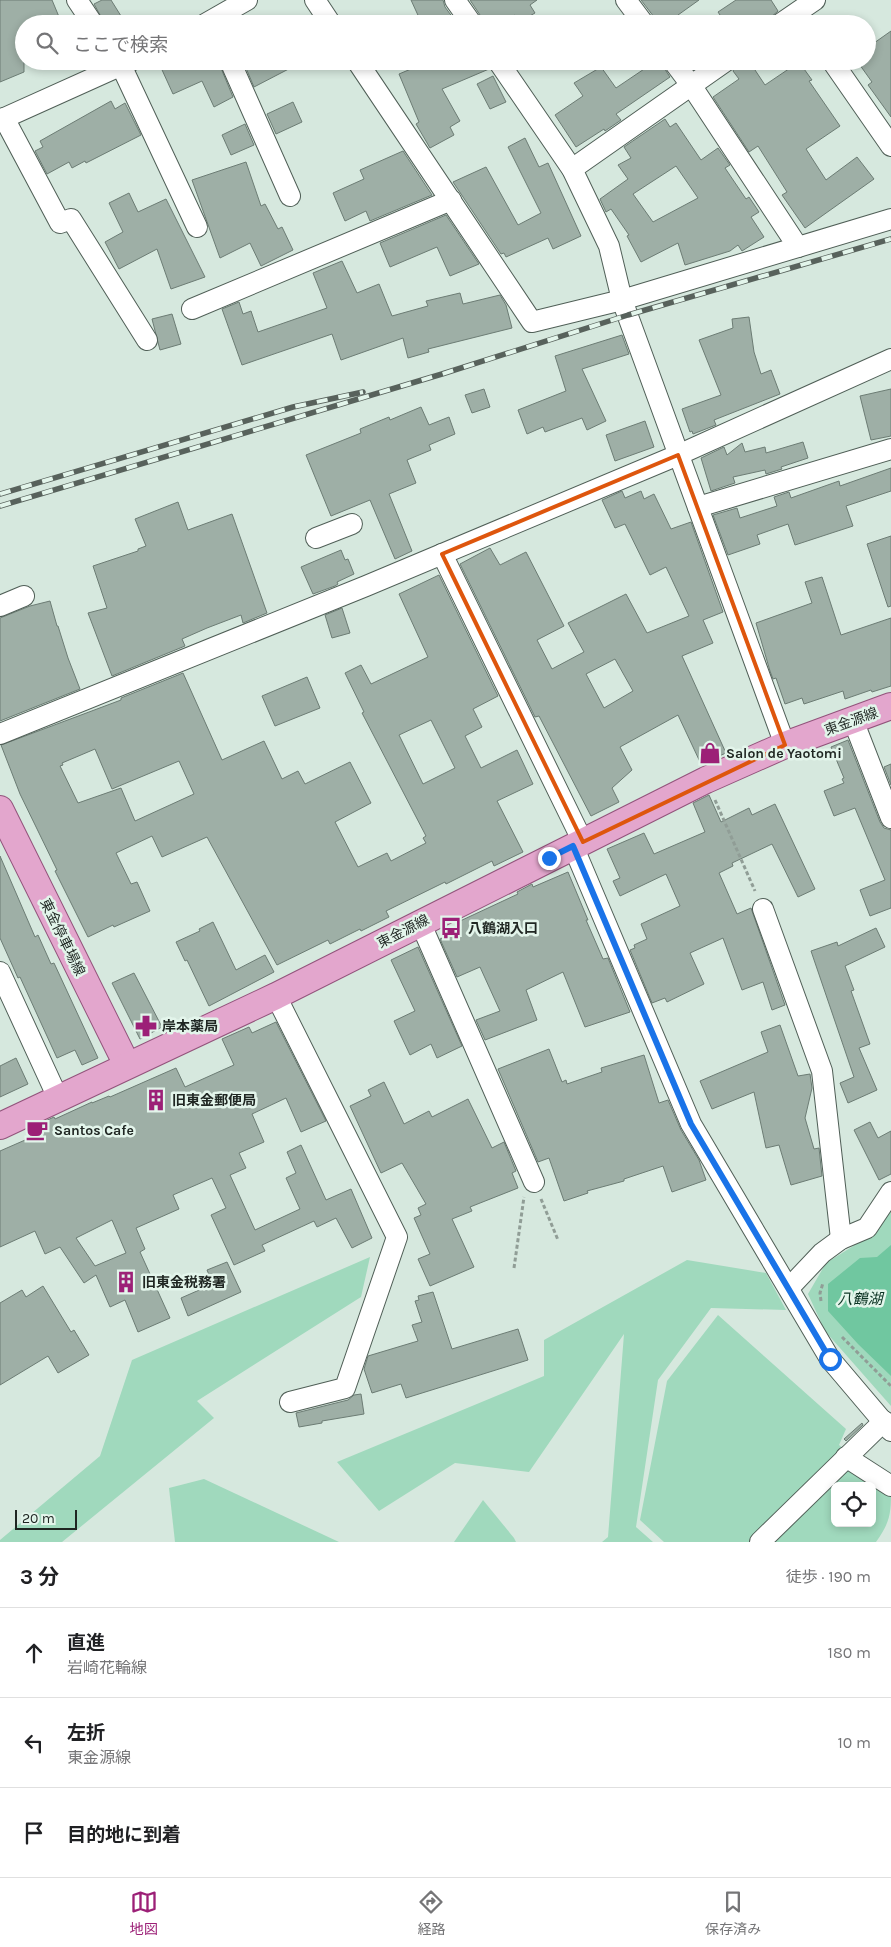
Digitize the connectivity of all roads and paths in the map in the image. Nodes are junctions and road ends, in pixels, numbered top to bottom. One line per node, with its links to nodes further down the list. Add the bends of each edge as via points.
1 (76, 0): 8 (street)
2 (247, 0): 9 (street)
3 (315, 0): 10 (street)
4 (455, 0): 11 (street)
5 (626, 0): 12 (street)
6 (815, 0): 7 (street)
7 (798, 12)
8 (87, 15)
9 (223, 15)
10 (325, 15)
11 (466, 15)
12 (637, 15)
13 (109, 70): 22 (street)
14 (127, 70): 28 (street)
15 (234, 70): 25 (street)
16 (363, 70): 26 (street)
17 (504, 70): 24 (street)
18 (680, 70): 21 (street)
19 (713, 70): 21 (street)
20 (838, 70): 23 (street)
21 (691, 85): 24 (street); 29 (street)
22 (2, 119): 32 (street, via 60,223 71,219)
23 (891, 146)
24 (572, 169): 30 (street, via 609,246)
25 (290, 196)
26 (451, 200): 30 (street, via 532,322); 31 (street)
27 (891, 219): 29 (street)
28 (198, 227)
29 (798, 247): 30 (street)
30 (622, 300): 35 (street)
31 (192, 309)
32 (147, 340)
33 (891, 359): 35 (street)
34 (891, 449): 36 (street)
35 (678, 455): 36 (street); 39 (street)
36 (698, 507): 45 (street)
37 (352, 524): 38 (street)
38 (316, 538)
39 (442, 554): 44 (street); 49 (street)
40 (24, 596): 41 (street)
41 (0, 606)
42 (891, 706): 43 (main road, 東金源線)
43 (853, 720): 45 (main road, 東金源線); 48 (street)
44 (0, 734)
45 (785, 745): 46 (main road, 東金源線)
46 (706, 780): 49 (main road, 東金源線); 50 (path)
47 (0, 809): 54 (main road, 東金停車場線)
48 (891, 818)
49 (578, 844): 51 (main road, 東金源線); 63 (street, via 691,1124)
50 (763, 909): 59 (street, via 822,1071)
51 (420, 922): 53 (main road, 東金源線); 57 (street)
52 (0, 972): 55 (street)
53 (276, 996): 54 (main road, 東金源線); 67 (street, via 397,1237 345,1388)
54 (127, 1065): 55 (main road, 東金源線)
55 (58, 1098): 56 (main road, 東金源線)
56 (0, 1126)
57 (534, 1182): 60 (path); 61 (path, via 522,1199)
58 (891, 1192): 59 (street, via 867,1228)
59 (842, 1239): 63 (street, via 822,1253)
60 (558, 1240)
61 (514, 1268)
62 (825, 1278): 64 (path, via 820,1293)
63 (789, 1288): 68 (street, via 830,1359)
64 (822, 1309)
65 (837, 1331): 66 (path)
66 (891, 1386)
67 (290, 1402)
68 (887, 1426): 69 (street)
69 (846, 1457): 70 (street); 71 (street)
70 (891, 1486)
71 (760, 1542)

